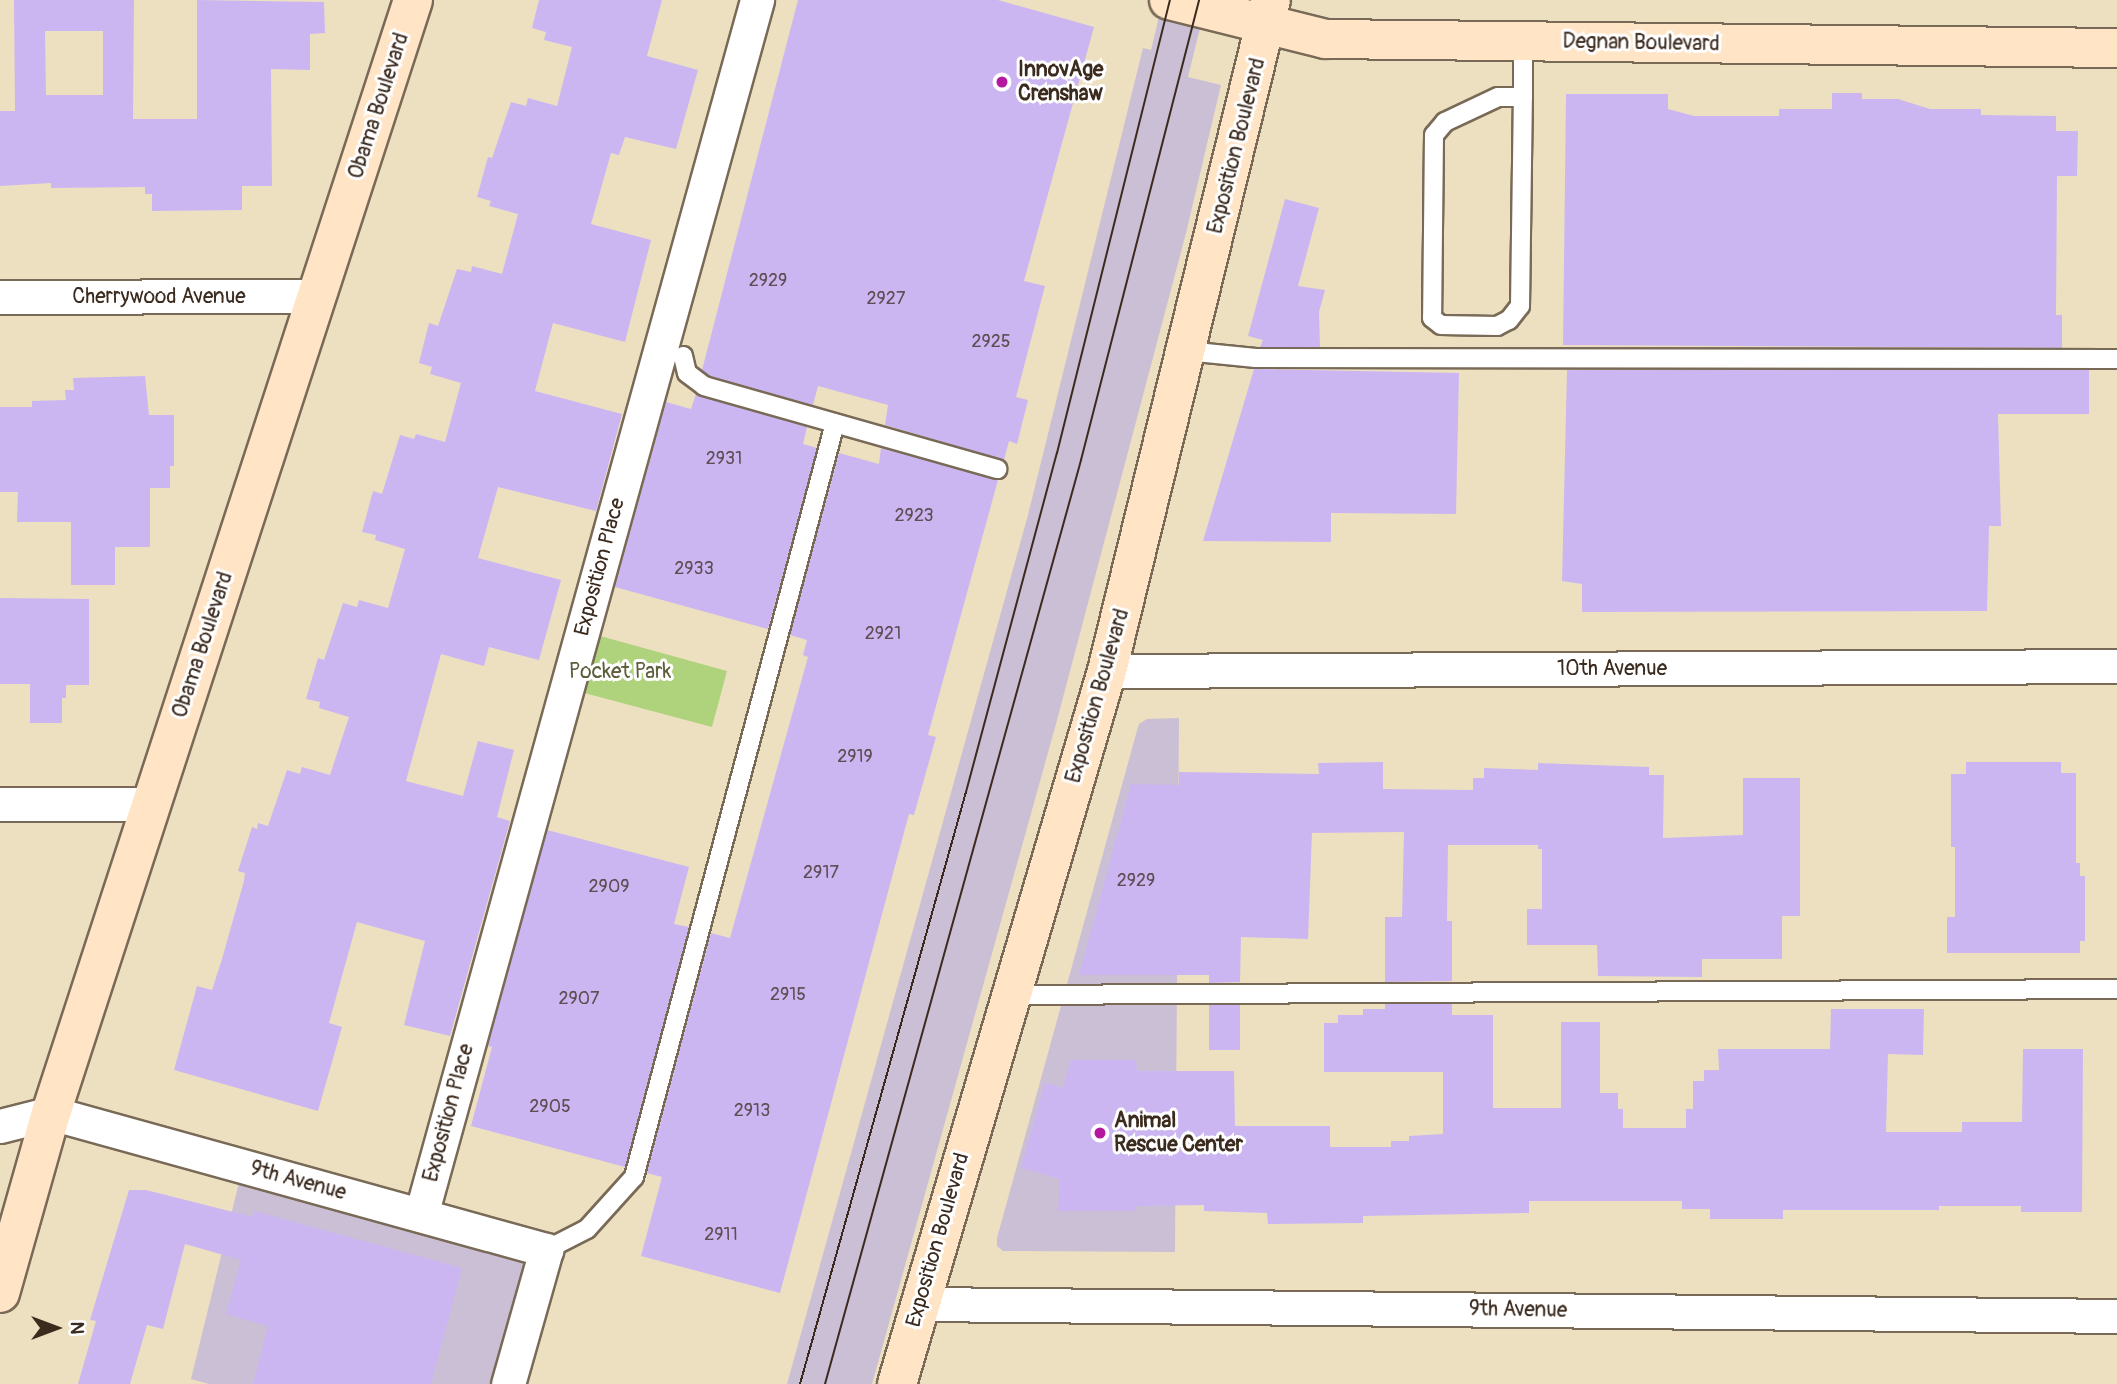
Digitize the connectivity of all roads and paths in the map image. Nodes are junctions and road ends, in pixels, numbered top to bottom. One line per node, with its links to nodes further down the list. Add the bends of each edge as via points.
1 (413, 0): 9 (street, Obama Boulevard)
2 (757, 0): 23 (street, Exposition Place)
3 (1170, 0): 4 (street, Degnan Boulevard)
4 (1269, 13): 5 (street, Degnan Boulevard, via 1325,39); 10 (street, Exposition Boulevard)
5 (1523, 42): 6 (street, Degnan Boulevard); 7 (lane)
6 (2117, 48)
7 (1523, 97): 7 (lane, via 1520,306 1497,326 1441,325 1432,318 1434,135 1445,122 1498,97)
8 (0, 296): 9 (street, Cherrywood Avenue)
9 (318, 296): 18 (street, Obama Boulevard)
10 (1186, 351): 12 (lane, via 1256,358); 16 (street, Exposition Boulevard)
11 (683, 356): 13 (lane, via 687,373 704,386)
12 (2117, 359)
13 (835, 423): 14 (lane); 24 (lane, via 634,1177 587,1229)
14 (998, 469)
15 (2117, 666): 16 (street, 10th Avenue)
16 (1107, 671): 20 (street, Exposition Boulevard)
17 (0, 804): 18 (street)
18 (150, 804): 21 (street, Obama Boulevard)
19 (2117, 989): 20 (lane)
20 (1011, 995): 26 (street, Exposition Boulevard)
21 (51, 1113): 22 (street); 23 (street, 9th Avenue); 25 (street, Obama Boulevard)
22 (0, 1126)
23 (421, 1215): 24 (street, 9th Avenue)
24 (546, 1250): 28 (street)
25 (0, 1293)
26 (919, 1304): 27 (street, 9th Avenue); 29 (street, Exposition Boulevard)
27 (2117, 1316)
28 (508, 1384)
29 (897, 1384)

